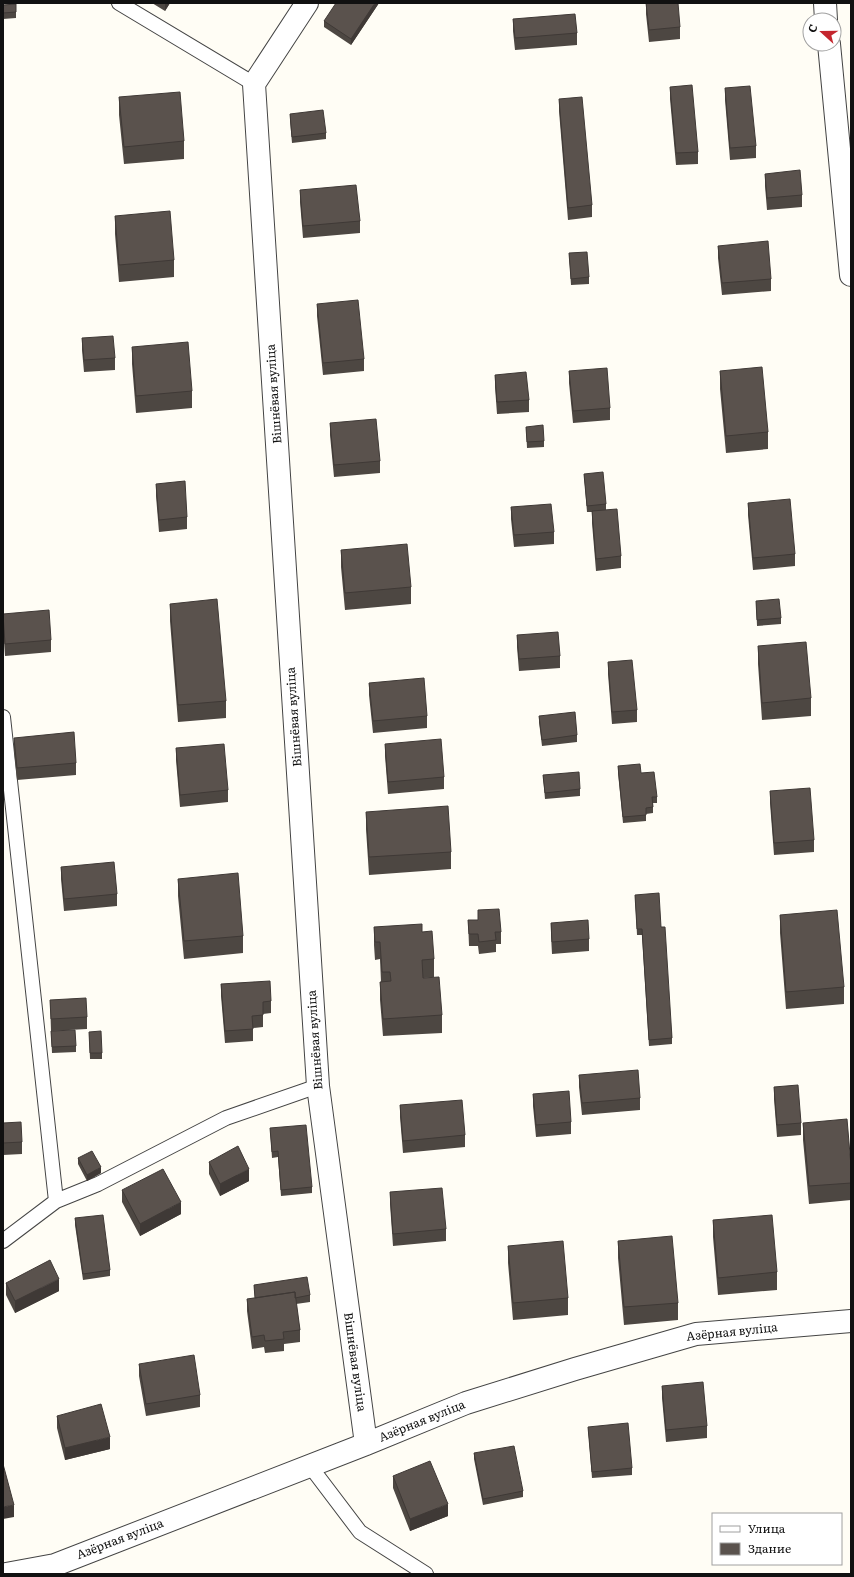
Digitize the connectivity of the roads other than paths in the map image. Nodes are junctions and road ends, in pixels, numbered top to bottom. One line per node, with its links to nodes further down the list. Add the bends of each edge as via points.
1 (119, 3): 4 (lane)
2 (307, 3): 4 (street)
3 (829, 52): 5 (street)
4 (254, 84): 7 (street, Вішнёвая вуліца)
5 (851, 275)
6 (3, 717): 8 (lane)
7 (318, 1086): 8 (lane, via 226,1118 98,1184); 11 (street, Вішнёвая вуліца)
8 (56, 1201): 9 (lane)
9 (3, 1241)
10 (851, 1321): 11 (street, Азёрная вуліца, via 696,1334 466,1403)
11 (366, 1444): 12 (street, Азёрная вуліца)
12 (310, 1466): 13 (street, Азёрная вуліца, via 55,1564); 14 (lane, via 360,1532)
13 (6, 1574)
14 (426, 1574)

